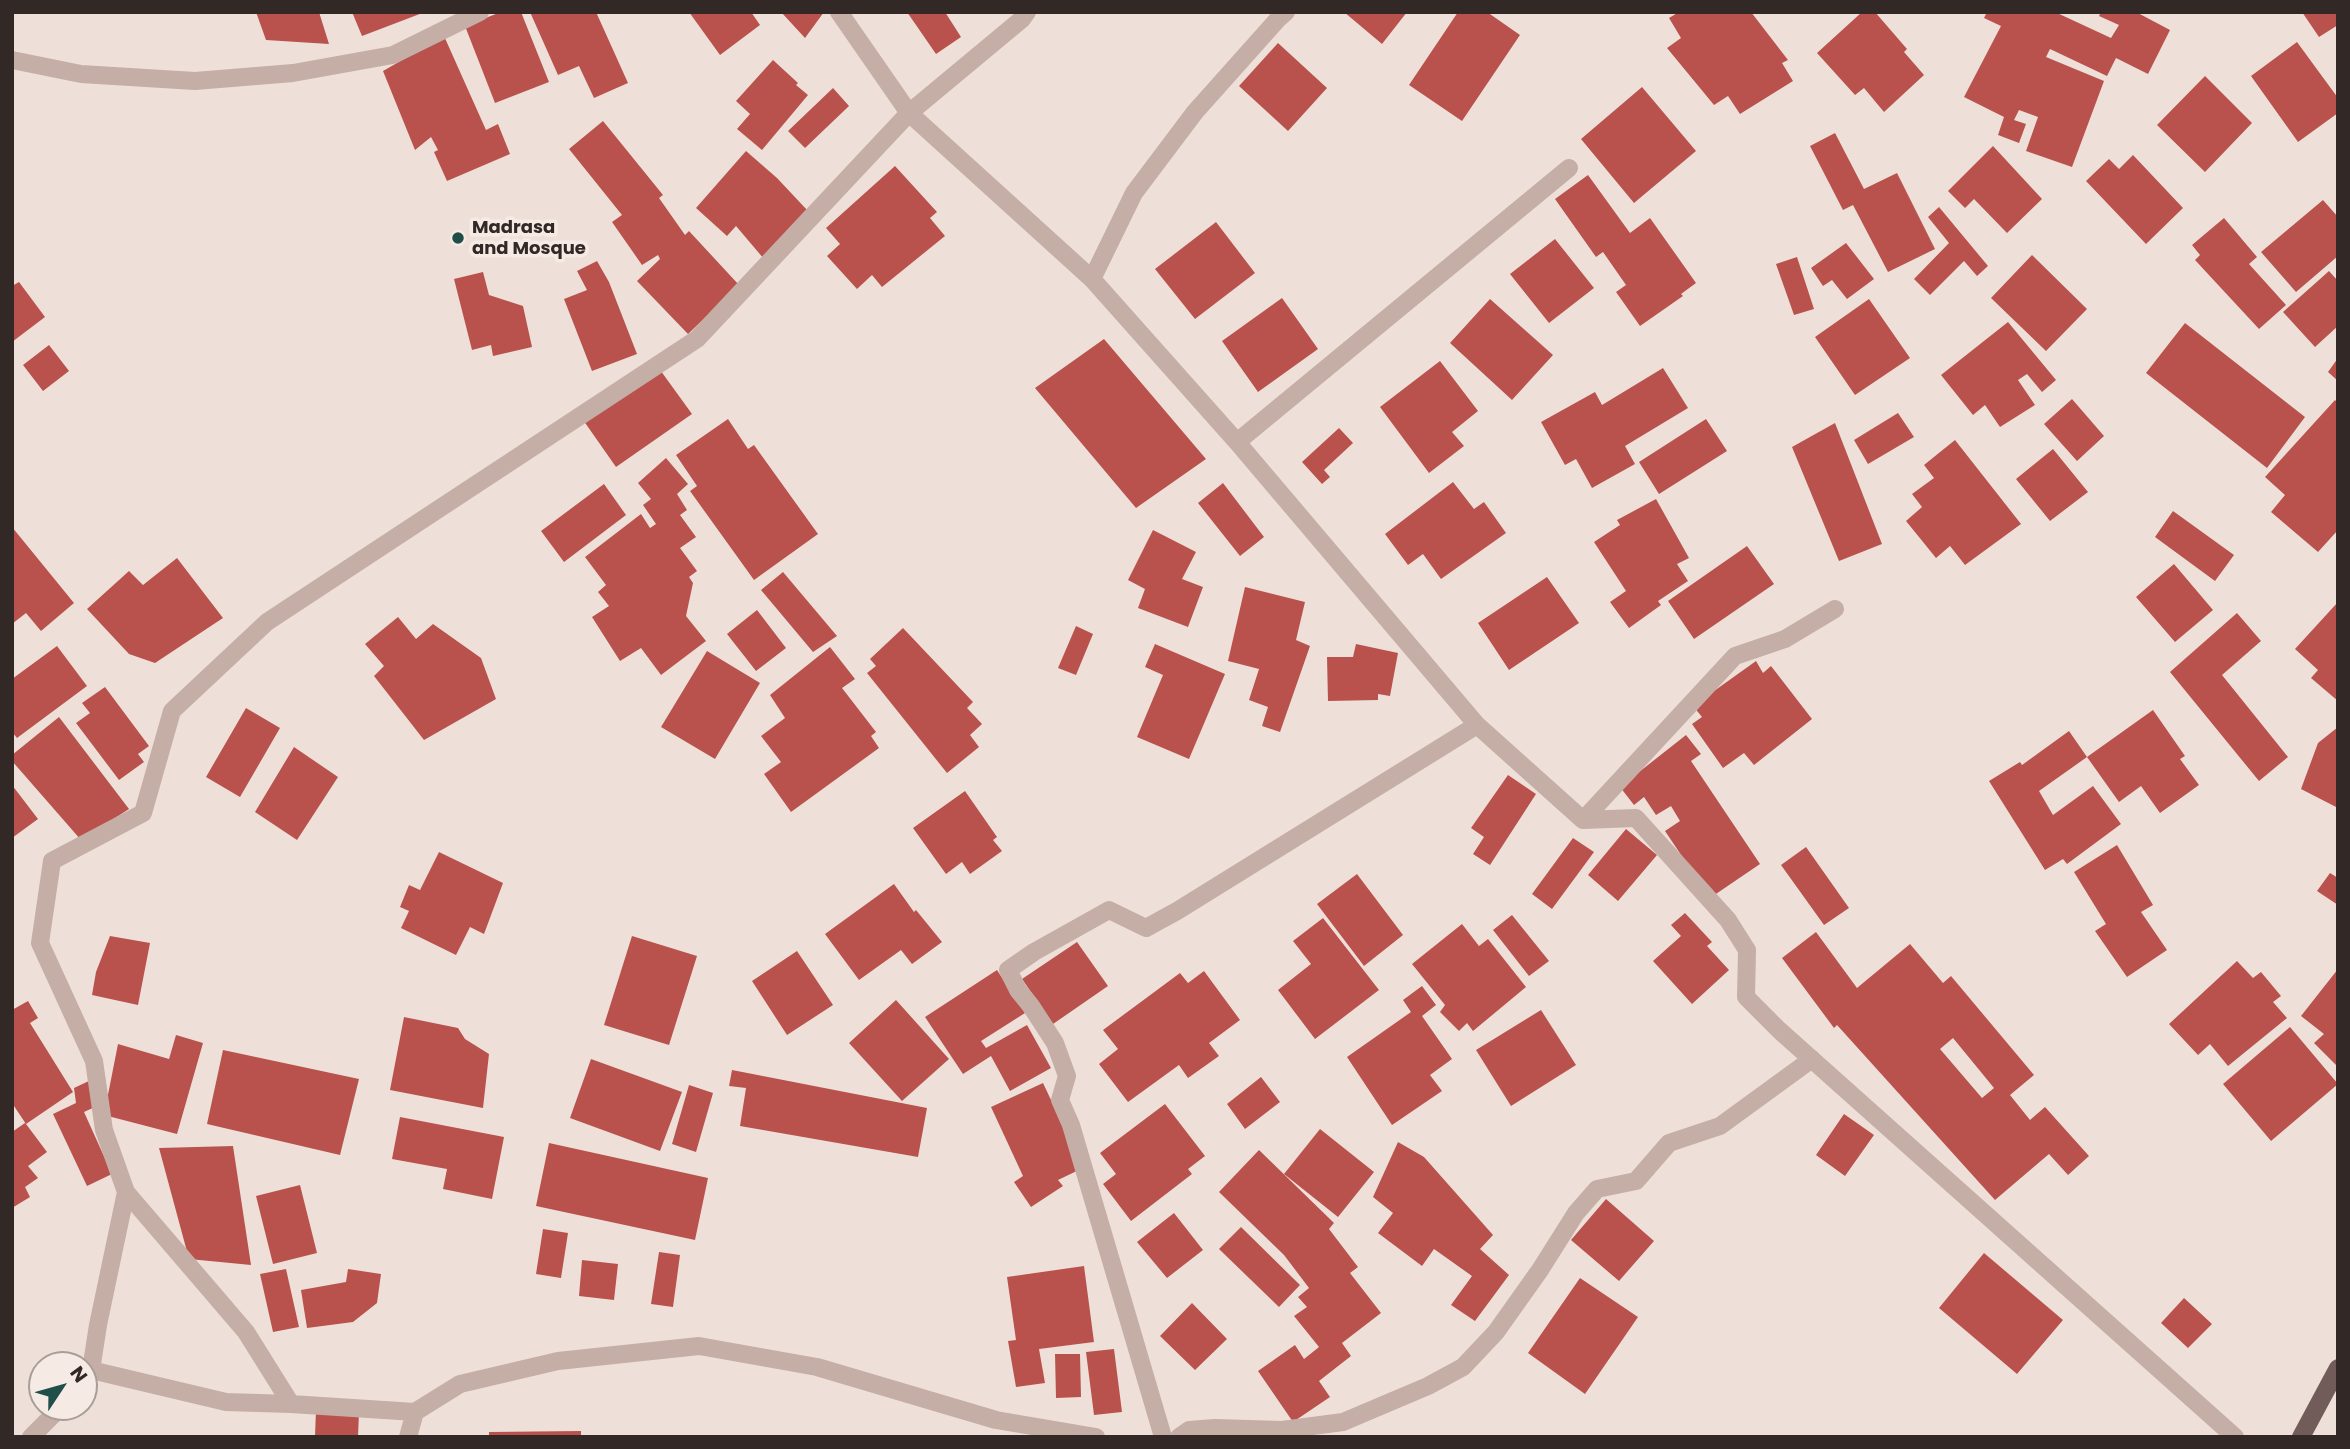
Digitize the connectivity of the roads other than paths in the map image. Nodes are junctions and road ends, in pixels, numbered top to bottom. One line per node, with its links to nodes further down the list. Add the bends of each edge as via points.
1 (480, 12): 5 (street, via 393,55 293,73 195,81 81,74)
2 (839, 12): 6 (street)
3 (1027, 12): 6 (street)
4 (1286, 12): 8 (street, via 1195,112 1133,194)
5 (12, 60)
6 (909, 113): 8 (street); 14 (street, via 697,339 267,622 172,711 144,813 52,861 40,943 94,1061 104,1130)
7 (1569, 168): 9 (street)
8 (1092, 279): 9 (street)
9 (1237, 442): 11 (street)
10 (1835, 609): 12 (street, via 1785,639 1735,656)
11 (1477, 725): 12 (street); 24 (street, via 1146,928 1110,910 1008,970 1055,1043 1067,1076 1060,1100)
12 (1583, 820): 13 (street, via 1636,818 1728,920 1747,950 1746,997)
13 (1812, 1059): 25 (street, via 1720,1126 1669,1143 1636,1181 1597,1189 1496,1332 1463,1367 1343,1422 1283,1430 1189,1430); 26 (street)
14 (126, 1192): 15 (street); 18 (street, via 246,1332)
15 (92, 1351)
16 (2338, 1368): 27 (main road)
17 (98, 1376): 18 (street, via 226,1402)
18 (292, 1404): 19 (street)
19 (415, 1412): 22 (street); 23 (street, via 460,1384 558,1361 699,1346 817,1367 996,1420)
20 (47, 1421): 21 (street)
21 (31, 1437)
22 (408, 1437)
23 (1096, 1437)
24 (1163, 1437)
25 (1178, 1437)
26 (2235, 1437)
27 (2301, 1437)

